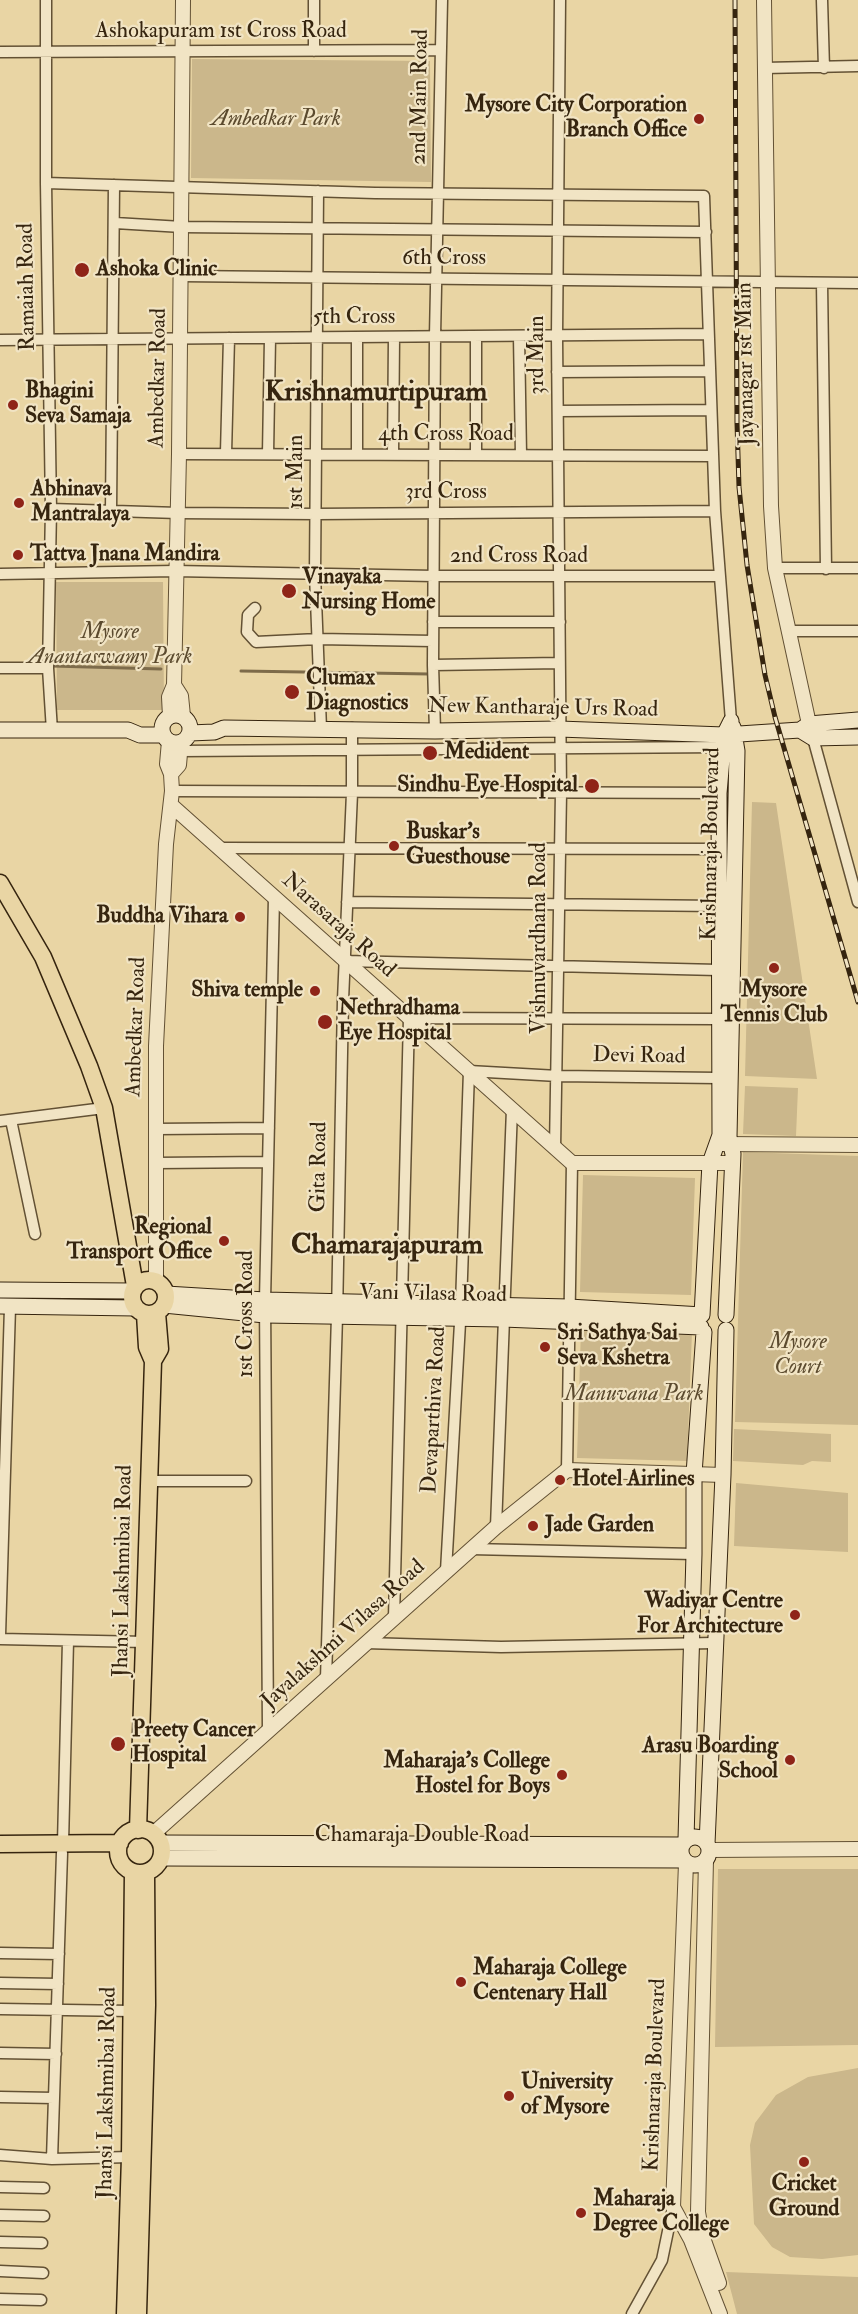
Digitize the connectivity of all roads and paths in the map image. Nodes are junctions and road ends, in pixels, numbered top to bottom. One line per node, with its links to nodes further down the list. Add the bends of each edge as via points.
1 (46, 0): 11 (street, Ramaiah Road)
2 (183, 0): 12 (street, Ambedkar Road)
3 (314, 0): 9 (street)
4 (442, 0): 8 (street, 2nd Main Road)
5 (560, 0): 21 (street, 3rd Main)
6 (764, 0): 14 (street, Jayanagar 1st Main)
7 (822, 0): 15 (street)
8 (441, 50): 9 (street, Ashokapuram 1st Cross Road); 20 (street, 2nd Main Road)
9 (314, 51): 12 (street, Ashokapuram 1st Cross Road)
10 (0, 52): 11 (street, Ashokapuram 1st Cross Road)
11 (46, 52): 12 (street, Ashokapuram 1st Cross Road); 16 (street, Ramaiah Road)
12 (183, 52): 18 (street, Ambedkar Road)
13 (858, 66): 15 (street)
14 (764, 68): 15 (street); 35 (street, Jayanagar 1st Main)
15 (824, 68)
16 (46, 183): 17 (street); 49 (street, Ramaiah Road)
17 (114, 185): 18 (street); 22 (street)
18 (182, 187): 19 (street); 23 (street, Ambedkar Road)
19 (318, 191): 20 (street); 24 (street, 1st Main)
20 (438, 194): 21 (street); 25 (street, 2nd Main Road)
21 (558, 196): 26 (street, 3rd Main); 27 (street, via 704,196)
22 (115, 224): 23 (street); 46 (street)
23 (182, 227): 24 (street); 28 (street, Ambedkar Road)
24 (318, 229): 25 (street); 29 (street, 1st Main)
25 (437, 230): 26 (street); 30 (street, 2nd Main Road)
26 (559, 232): 27 (street); 31 (street, 3rd Main)
27 (706, 232): 32 (street)
28 (182, 276): 29 (street, 6th Cross); 47 (street, Ambedkar Road)
29 (318, 277): 30 (street, 6th Cross); 41 (street, 1st Main)
30 (436, 279): 31 (street, 6th Cross); 37 (street, 2nd Main Road)
31 (557, 279): 32 (street, 6th Cross); 40 (street, 3rd Main)
32 (705, 283): 35 (street, 6th Cross); 36 (street)
33 (822, 283): 34 (street, 6th Cross); 35 (street, 6th Cross); 74 (street)
34 (858, 283)
35 (767, 284): 72 (street, Jayanagar 1st Main)
36 (708, 334): 40 (street, 5th Cross); 50 (street)
37 (435, 336): 38 (street, 5th Cross); 43 (street, 5th Cross); 62 (street, 2nd Main Road)
38 (476, 336): 39 (street, 5th Cross); 60 (street)
39 (519, 336): 40 (street, 5th Cross); 61 (street)
40 (557, 336): 51 (street, 3rd Main)
41 (318, 337): 42 (street, 5th Cross); 45 (street, 5th Cross); 59 (street, 1st Main)
42 (357, 337): 43 (street, 5th Cross); 57 (street)
43 (394, 337): 58 (street)
44 (229, 338): 45 (street, 5th Cross); 47 (street, 5th Cross); 54 (street)
45 (270, 338): 56 (street)
46 (114, 339): 47 (street, 5th Cross); 49 (street, 5th Cross); 66 (street)
47 (181, 339): 55 (street, Ambedkar Road)
48 (0, 340): 49 (street, 5th Cross)
49 (49, 340): 65 (street, Ramaiah Road)
50 (709, 371): 51 (street); 52 (street)
51 (557, 372): 53 (street, 3rd Main)
52 (710, 410): 53 (street); 64 (street)
53 (558, 411): 63 (street, 3rd Main)
54 (226, 453): 55 (street, 4th Cross Road); 56 (street, 4th Cross Road)
55 (179, 454): 70 (street, Ambedkar Road)
56 (268, 454): 59 (street, 4th Cross Road)
57 (357, 454): 58 (street, 4th Cross Road); 59 (street, 4th Cross Road)
58 (393, 454): 62 (street, 4th Cross Road)
59 (316, 455): 71 (street, 1st Main)
60 (476, 455): 61 (street, 4th Cross Road); 62 (street, 4th Cross Road)
61 (521, 455): 63 (street, 4th Cross Road)
62 (435, 456): 68 (street, 2nd Main Road)
63 (558, 456): 64 (street, 4th Cross Road); 69 (street, 3rd Main)
64 (712, 456): 67 (street)
65 (51, 509): 66 (street, 3rd Cross); 77 (street, Ramaiah Road)
66 (111, 510): 70 (street, 3rd Cross)
67 (715, 511): 69 (street, 3rd Cross); 81 (street)
68 (434, 512): 69 (street, 3rd Cross); 71 (street, 3rd Cross); 79 (street, 2nd Main Road)
69 (559, 512): 80 (street, 3rd Main)
70 (177, 513): 71 (street, 3rd Cross); 75 (street, Ambedkar Road)
71 (317, 514): 78 (street, 1st Main)
72 (775, 568): 74 (street); 85 (street, Jayanagar 1st Main)
73 (858, 568): 74 (street)
74 (826, 569)
75 (175, 571): 77 (street, 2nd Cross Road); 78 (street, 2nd Cross Road); 99 (street, Ambedkar Road, via 174,685 169,697)
76 (0, 573): 77 (street, 2nd Cross Road)
77 (49, 573): 92 (street, Ramaiah Road)
78 (315, 574): 79 (street, 2nd Cross Road); 87 (street, 1st Main)
79 (434, 576): 80 (street, 2nd Cross Road); 83 (street, 2nd Main Road)
80 (558, 576): 81 (street, 2nd Cross Road); 84 (street, 3rd Main)
81 (720, 576): 102 (street)
82 (255, 608): 87 (street, via 248,615 247,632 256,642)
83 (433, 622): 84 (street); 88 (street, 2nd Main Road)
84 (560, 622): 89 (street, 3rd Main)
85 (788, 631): 86 (street); 101 (street, Jayanagar 1st Main)
86 (858, 631)
87 (318, 639): 88 (street); 95 (street, 1st Main)
88 (433, 641): 90 (street, 2nd Main Road)
89 (559, 663): 90 (street); 96 (street, 3rd Main)
90 (433, 665): 100 (street, 2nd Main Road)
91 (0, 668): 92 (street)
92 (49, 673): 98 (street, Ramaiah Road)
93 (858, 720): 101 (main road)
94 (352, 728): 95 (main road, New Kantharaje Urs Road); 100 (main road, New Kantharaje Urs Road); 105 (street, Gita Road)
95 (321, 729): 99 (main road, New Kantharaje Urs Road, via 224,728 216,724)
96 (559, 729): 100 (main road, New Kantharaje Urs Road); 102 (main road, New Kantharaje Urs Road); 104 (street, Vishnuvardhana Road)
97 (0, 730): 98 (main road, New Kantharaje Urs Road)
98 (52, 731): 99 (main road, New Kantharaje Urs Road, via 128,730 136,726)
99 (176, 731): 105 (street); 106 (street, Ambedkar Road, via 167,764)
100 (435, 731)
101 (808, 731): 102 (main road, New Kantharaje Urs Road); 103 (main road, New Kantharaje Urs Road); 119 (street)
102 (728, 734): 104 (street); 109 (main road, Krishnaraja Boulevard); 135 (main road, Krishnaraja Boulevard)
103 (858, 737)
104 (559, 746): 105 (street); 108 (street, Vishnuvardhana Road)
105 (352, 749): 107 (street, Gita Road)
106 (172, 791): 107 (street); 110 (street, Ambedkar Road)
107 (352, 793): 108 (street); 111 (street, Gita Road)
108 (561, 793): 109 (street); 113 (street, Vishnuvardhana Road)
109 (719, 793): 114 (main road, Krishnaraja Boulevard)
110 (171, 805): 112 (street, Narasaraja Road); 134 (street, Ambedkar Road, via 156,1046)
111 (350, 847): 112 (street); 113 (street); 117 (street, Gita Road)
112 (219, 848): 116 (street, Narasaraja Road)
113 (560, 848): 114 (street); 118 (street, Vishnuvardhana Road)
114 (720, 849): 120 (main road, Krishnaraja Boulevard)
115 (0, 883): 130 (main road, via 43,957)
116 (274, 898): 121 (street, Narasaraja Road); 133 (street, 1st Cross Road)
117 (347, 902): 118 (street); 121 (street, Gita Road)
118 (560, 902): 120 (street); 122 (street, Vishnuvardhana Road)
119 (858, 902)
120 (719, 906): 123 (main road, Krishnaraja Boulevard)
121 (345, 961): 122 (street); 125 (street, Narasaraja Road); 148 (street, Gita Road)
122 (559, 968): 123 (street); 124 (street, Vishnuvardhana Road)
123 (718, 970): 126 (main road, Krishnaraja Boulevard)
124 (559, 1017): 125 (street); 126 (street); 128 (street, Vishnuvardhana Road)
125 (409, 1018): 127 (street, Narasaraja Road); 149 (street)
126 (719, 1019): 129 (main road, Krishnaraja Boulevard)
127 (469, 1071): 128 (street, Devi Road); 131 (street, Narasaraja Road); 150 (street, Devaparthiva Road)
128 (558, 1076): 129 (street, Devi Road); 137 (street, Vishnuvardhana Road)
129 (718, 1078): 135 (main road, Krishnaraja Boulevard, via 720,1135)
130 (104, 1108): 132 (street); 145 (main road)
131 (512, 1110): 137 (street, Narasaraja Road); 151 (street)
132 (5, 1121): 143 (street)
133 (269, 1128): 134 (street); 138 (street, 1st Cross Road)
134 (156, 1129): 140 (street, Ambedkar Road)
135 (724, 1144): 136 (street); 139 (main road, Krishnaraja Boulevard); 142 (main road, Krishnaraja Boulevard)
136 (858, 1145)
137 (555, 1148): 141 (street, Narasaraja Road)
138 (268, 1162): 140 (street); 147 (street, 1st Cross Road)
139 (710, 1162): 141 (street); 142 (street); 154 (main road, Krishnaraja Boulevard)
140 (156, 1163): 145 (street, Ambedkar Road)
141 (572, 1163): 152 (street)
142 (733, 1163): 153 (main road, Krishnaraja Boulevard)
143 (35, 1234)
144 (0, 1290): 145 (main road, Vani Vilasa Road)
145 (149, 1299): 146 (main road, Vani Vilasa Road); 147 (main road, Vani Vilasa Road); 158 (main road, Jhansi Lakshmibai Road, via 160,1349 153,1361)
146 (5, 1307): 165 (street)
147 (265, 1307): 148 (main road, Vani Vilasa Road); 172 (street, 1st Cross Road)
148 (337, 1309): 149 (main road, Vani Vilasa Road); 171 (street, Gita Road)
149 (401, 1310): 150 (main road, Vani Vilasa Road); 164 (street)
150 (460, 1312): 151 (main road, Vani Vilasa Road); 163 (street, Devaparthiva Road)
151 (503, 1312): 152 (main road, Vani Vilasa Road); 160 (street)
152 (569, 1314): 154 (main road, Vani Vilasa Road); 155 (street)
153 (726, 1322): 154 (main road, via 714,1336); 154 (main road, via 714,1308); 157 (main road, Krishnaraja Boulevard)
154 (702, 1324): 156 (main road, Krishnaraja Boulevard)
155 (567, 1470): 156 (street); 160 (street, Jayalakshmi Vilasa Road)
156 (694, 1474): 157 (street); 162 (main road, Krishnaraja Boulevard)
157 (723, 1474): 170 (main road, Krishnaraja Boulevard)
158 (148, 1481): 159 (street); 167 (main road, Jhansi Lakshmibai Road)
159 (246, 1481)
160 (496, 1527): 161 (street, Jayalakshmi Vilasa Road)
161 (471, 1549): 162 (street); 163 (street, Jayalakshmi Vilasa Road)
162 (694, 1554): 169 (main road, Krishnaraja Boulevard)
163 (446, 1571): 164 (street, Jayalakshmi Vilasa Road)
164 (394, 1618): 168 (street, Jayalakshmi Vilasa Road)
165 (0, 1637): 166 (street)
166 (68, 1641): 167 (street); 175 (street)
167 (146, 1642): 173 (main road, Jhansi Lakshmibai Road)
168 (366, 1643): 169 (street, via 501,1647); 171 (street, Jayalakshmi Vilasa Road)
169 (691, 1643): 170 (street); 179 (main road, Krishnaraja Boulevard)
170 (714, 1643): 178 (main road, Krishnaraja Boulevard)
171 (327, 1679): 172 (street, Jayalakshmi Vilasa Road)
172 (268, 1731): 173 (street, Jayalakshmi Vilasa Road)
173 (153, 1841): 176 (main road, via 127,1834); 179 (main road, Chamaraja Double Road); 181 (main road, via 153,1870)
174 (0, 1844): 175 (main road)
175 (63, 1848): 176 (main road); 180 (main road); 183 (street)
176 (119, 1848): 181 (main road, via 123,1865)
177 (858, 1849): 178 (street)
178 (708, 1851): 179 (main road, via 695,1866); 179 (main road, via 695,1836); 211 (street, Krishnaraja Boulevard, via 698,2212)
179 (684, 1852): 198 (street, Krishnaraja Boulevard)
180 (0, 1853)
181 (139, 1872): 188 (main road, Jhansi Lakshmibai Road); 208 (main road, Jhansi Lakshmibai Road, via 147,2005)
182 (0, 1953): 183 (street)
183 (59, 1954): 185 (street)
184 (0, 1983): 185 (street)
185 (58, 1984): 187 (street)
186 (0, 2009): 187 (street)
187 (57, 2010): 188 (street); 190 (street)
188 (132, 2011): 194 (main road, Jhansi Lakshmibai Road)
189 (0, 2053): 190 (street)
190 (56, 2054): 192 (street)
191 (0, 2097): 192 (street)
192 (54, 2098): 195 (street)
193 (0, 2155): 195 (street)
194 (130, 2157): 195 (street); 207 (main road, Jhansi Lakshmibai Road)
195 (52, 2159)
196 (0, 2187): 197 (street)
197 (44, 2188)
198 (674, 2207): 209 (street, via 663,2260); 210 (street, via 692,2240)
199 (0, 2215): 200 (street)
200 (44, 2216)
201 (0, 2242): 202 (street)
202 (42, 2243)
203 (0, 2271): 204 (street)
204 (43, 2273)
205 (0, 2299): 206 (street)
206 (41, 2300)
207 (125, 2314)
208 (138, 2314)
209 (632, 2314)
210 (720, 2314)
211 (729, 2314)

